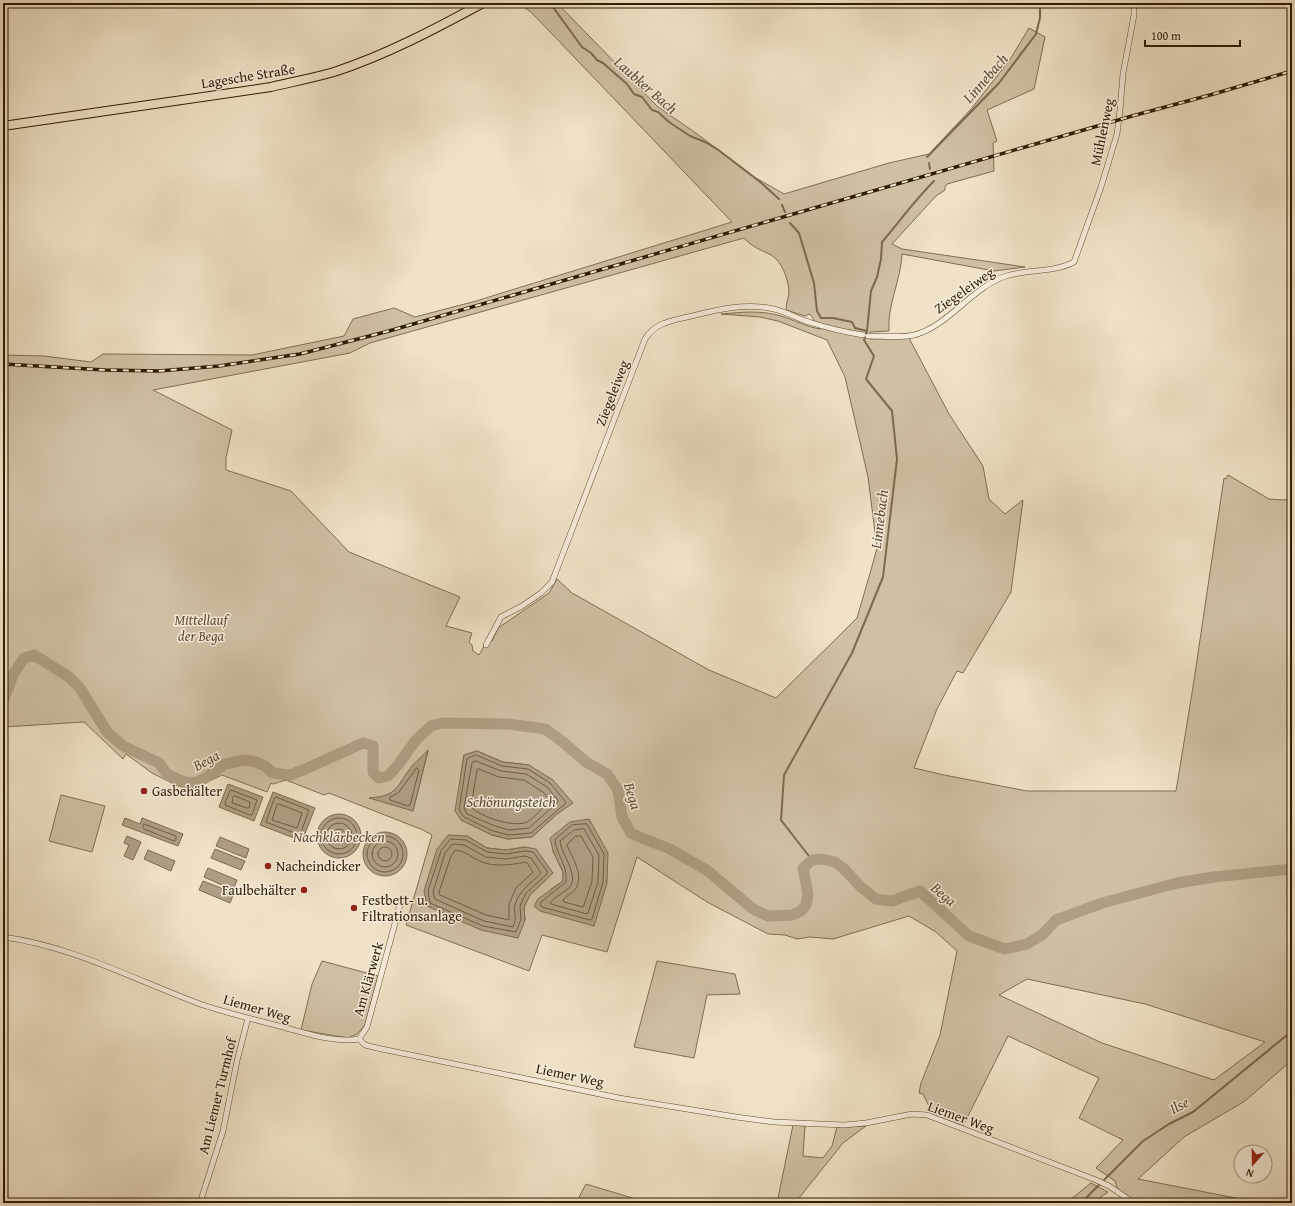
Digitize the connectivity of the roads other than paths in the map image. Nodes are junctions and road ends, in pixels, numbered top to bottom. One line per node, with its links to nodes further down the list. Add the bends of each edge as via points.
1 (483, 3): 3 (main road, Lagesche Straße, via 409,42 372,58 304,80 272,87)
2 (1134, 3): 4 (street, Mühlenweg, via 1117,134)
3 (3, 126)
4 (1074, 262): 5 (street, Ziegeleiweg, via 992,281 946,317 914,335 866,336 809,322 776,310 753,306 732,308 660,324 649,332 645,339 552,582 541,593 501,618)
5 (486, 646)
6 (402, 900): 9 (street, Am Klärwerk, via 367,1027)
7 (3, 937): 8 (street, Liemer Weg, via 61,950 202,1004)
8 (248, 1018): 9 (street, Liemer Weg, via 337,1040); 10 (street, Am Liemer Turmhof, via 223,1131)
9 (359, 1039): 11 (street, Liemer Weg, via 364,1045 619,1098 736,1117 774,1122 844,1125 922,1114 1096,1180)
10 (200, 1203)
11 (1134, 1203)

